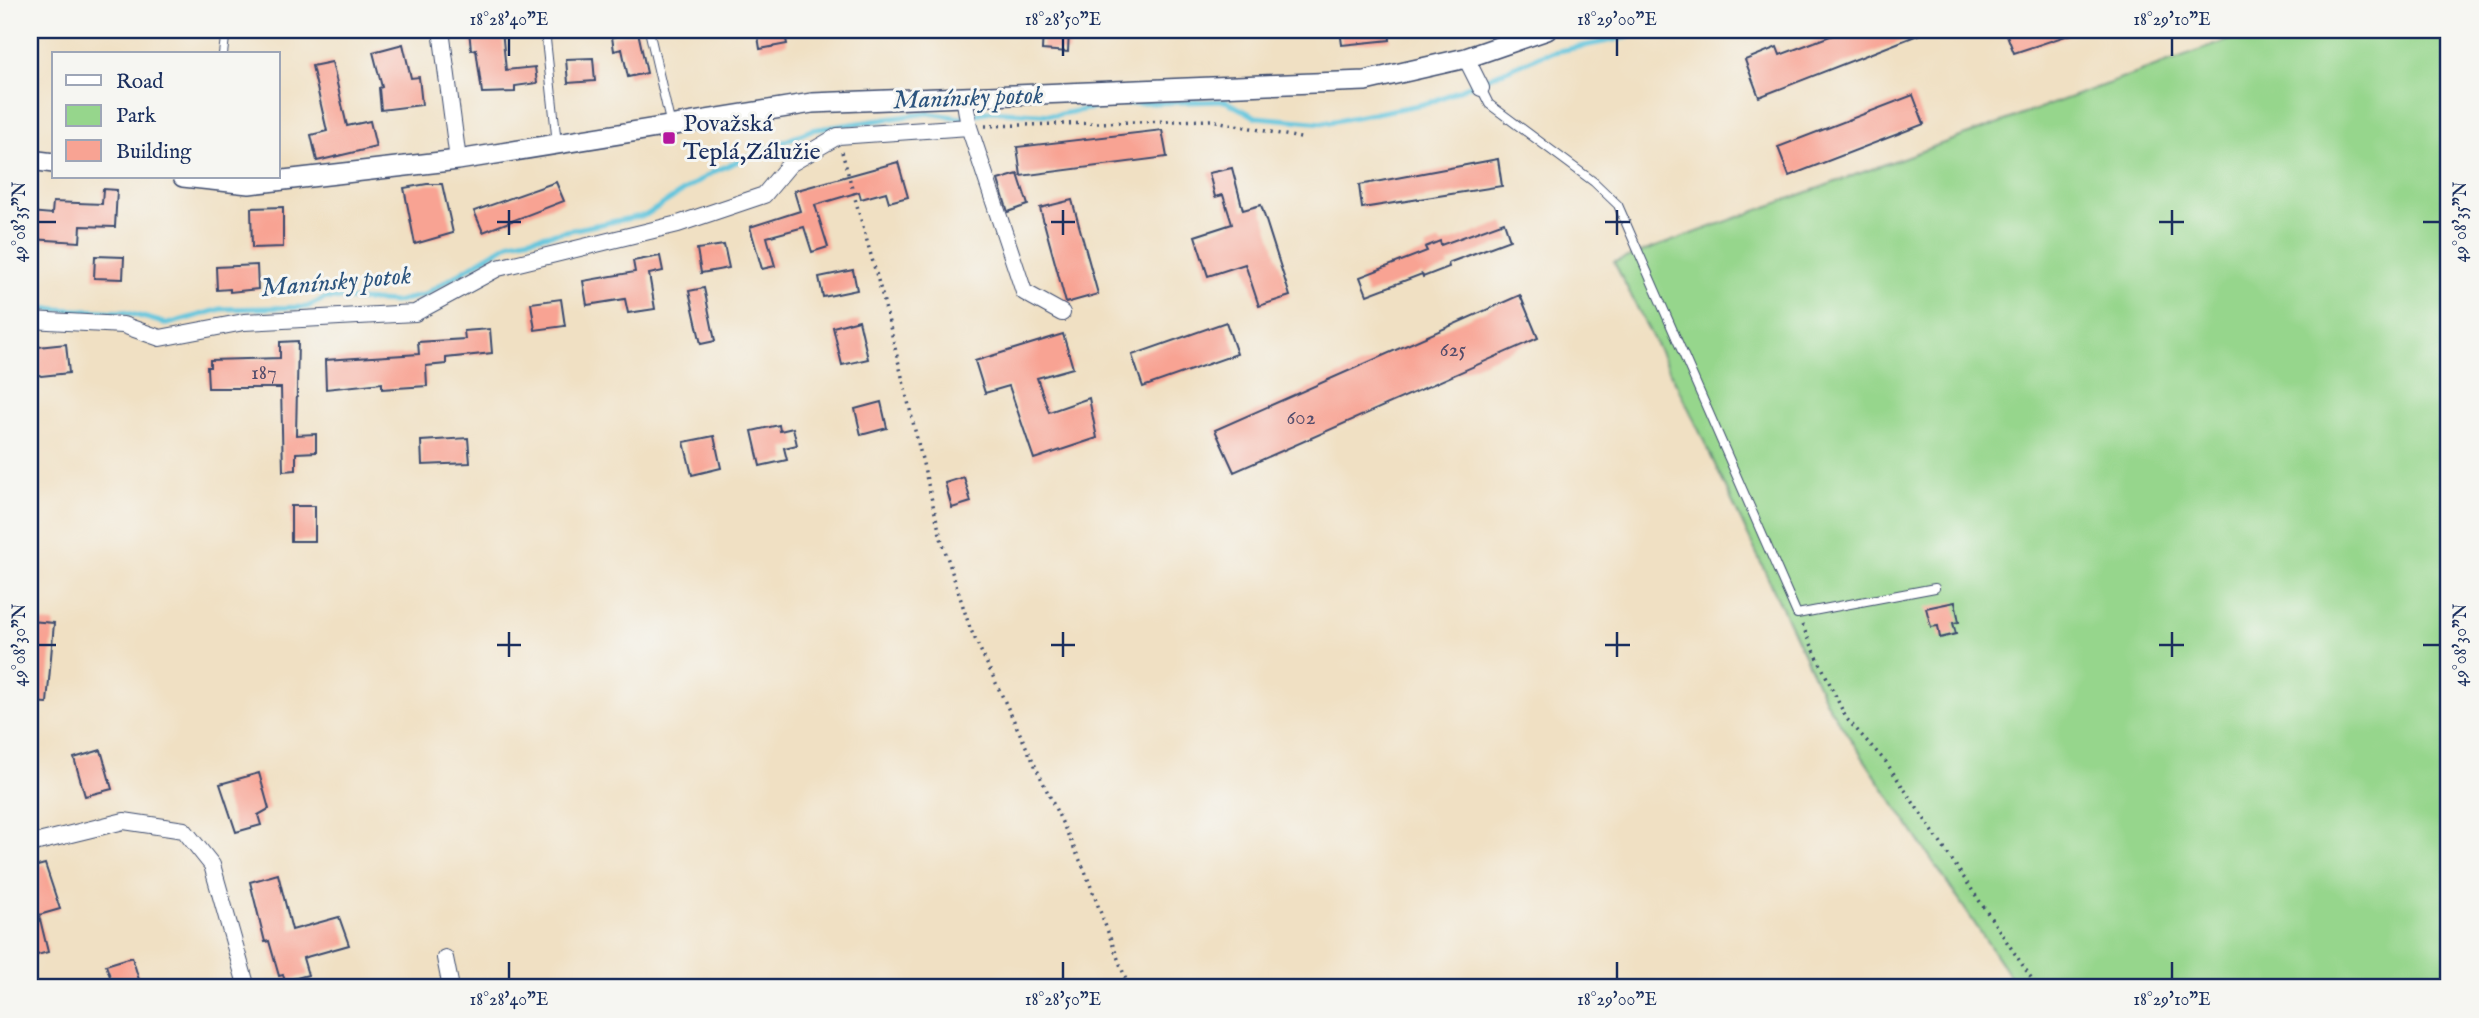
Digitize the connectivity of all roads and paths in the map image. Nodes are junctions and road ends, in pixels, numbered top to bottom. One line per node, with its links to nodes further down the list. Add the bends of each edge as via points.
1 (226, 30): 6 (lane)
2 (441, 30): 16 (street)
3 (545, 30): 14 (lane)
4 (649, 30): 10 (lane)
5 (1547, 30): 7 (street)
6 (223, 52)
7 (1466, 58): 8 (street); 9 (street, via 1365,81)
8 (1478, 82): 22 (lane, via 1489,104 1618,205)
9 (964, 96): 10 (street, via 812,103); 11 (street)
10 (671, 126): 14 (street)
11 (969, 127): 12 (street); 13 (path, via 1211,120); 19 (street, via 1024,292)
12 (838, 136): 20 (street, via 790,164 764,195 678,224 498,268 415,313 244,322 160,338 123,325); 27 (path, via 941,538 970,628 1085,871)
13 (1305, 139)
14 (557, 144): 16 (street)
15 (30, 160): 17 (street)
16 (458, 160): 18 (street, via 249,184)
17 (52, 163)
18 (212, 178)
19 (1062, 313)
20 (30, 320)
21 (1935, 588): 22 (lane)
22 (1797, 614): 28 (path, via 1846,718 1886,762)
23 (30, 844): 25 (street, via 124,821 184,830 212,865)
24 (445, 958): 26 (street)
25 (247, 988)
26 (451, 988)
27 (1129, 988)
28 (2038, 988)

